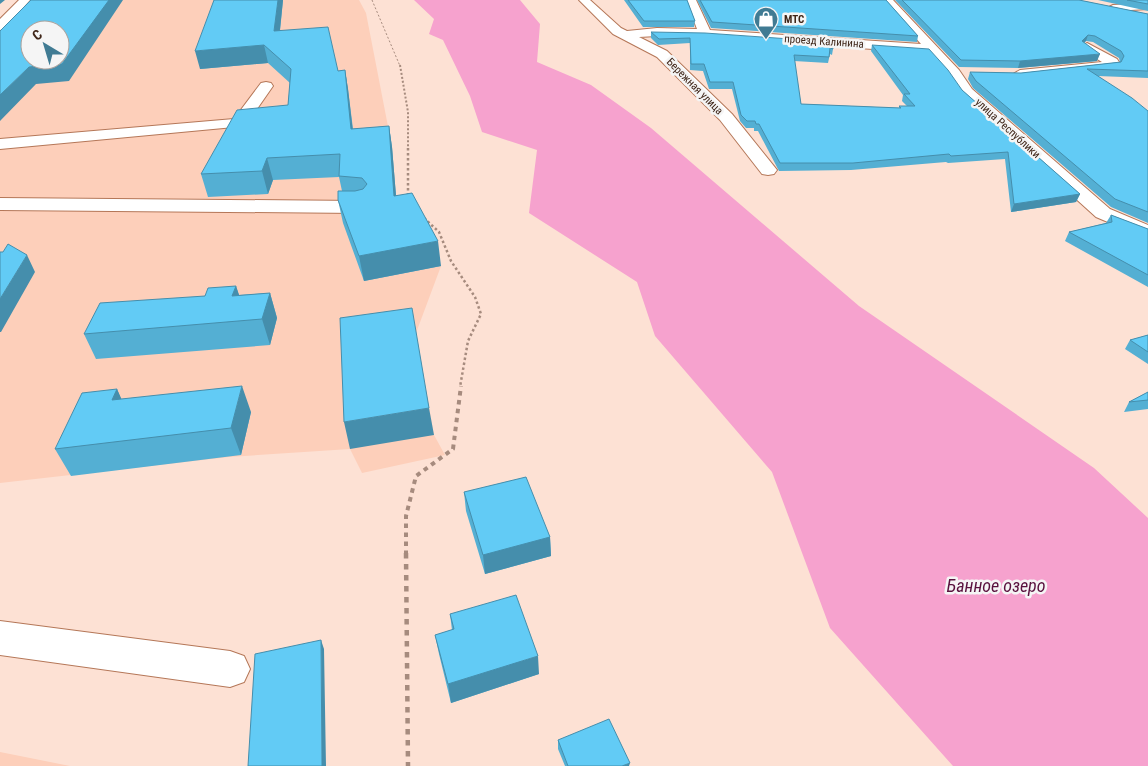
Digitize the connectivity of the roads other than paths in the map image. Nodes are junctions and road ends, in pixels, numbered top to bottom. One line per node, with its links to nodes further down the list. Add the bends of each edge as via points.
1 (25, 0): 9 (street)
2 (584, 0): 11 (street, Бережная улица, via 617,31)
3 (691, 0): 10 (street)
4 (887, 0): 13 (street, улица Республики)
5 (1101, 5): 7 (street)
6 (1148, 6): 7 (street)
7 (1113, 8): 8 (street)
8 (1148, 15)
9 (0, 26)
10 (704, 33): 11 (street, проезд Калинина); 13 (street, проезд Калинина)
11 (627, 35): 19 (street, Бережная улица, via 662,54 689,79 726,117)
12 (1087, 47): 16 (street, via 1112,62 1111,65)
13 (931, 49): 14 (street, улица Республики)
14 (954, 73): 15 (street); 22 (street, улица Республики, via 966,92 1103,213)
15 (972, 73)
16 (1009, 74)
17 (266, 86): 18 (street, via 239,122)
18 (0, 144)
19 (768, 170)
20 (0, 204): 21 (street)
21 (359, 207)
22 (1148, 233)
23 (0, 638): 24 (street)
24 (230, 669)

